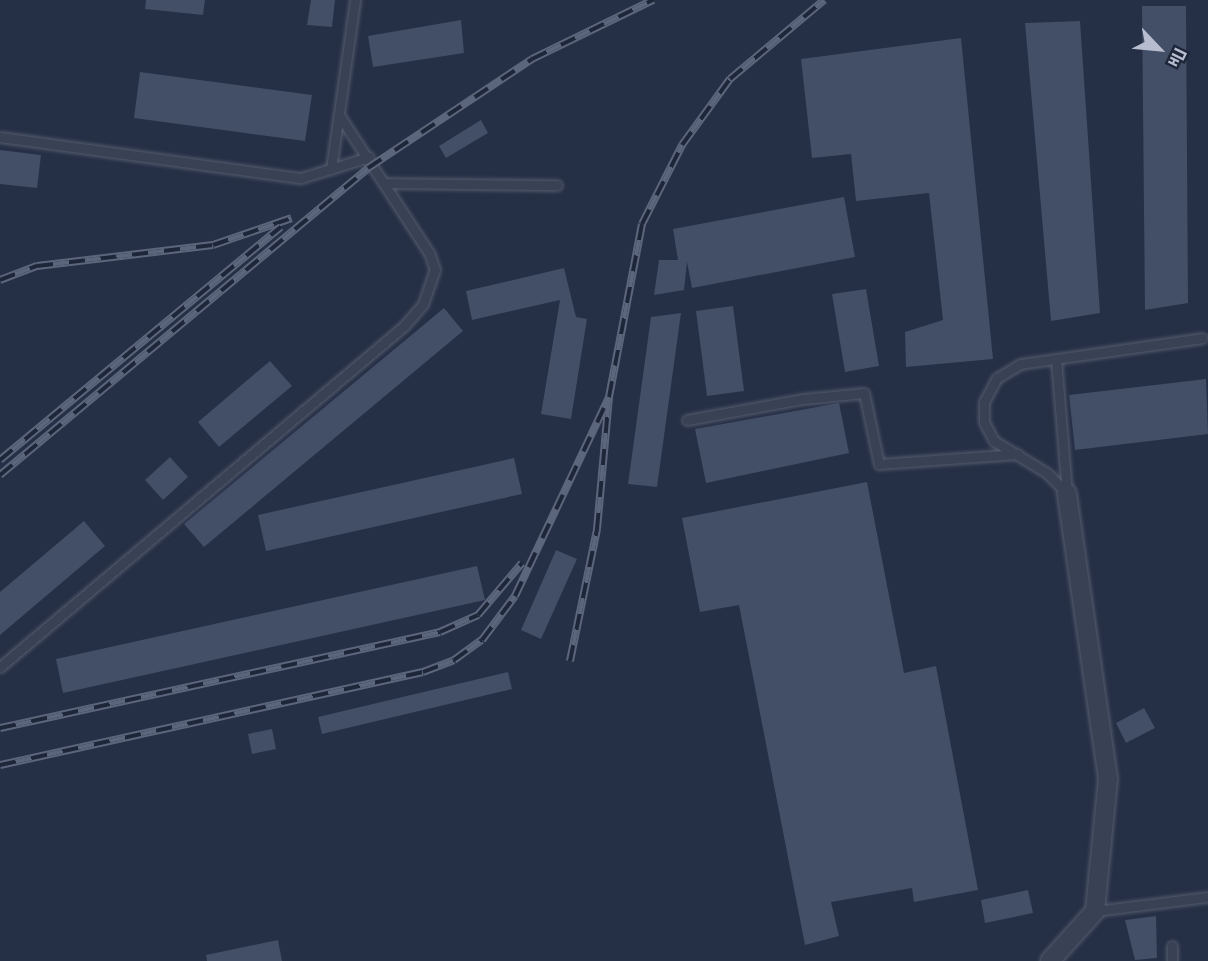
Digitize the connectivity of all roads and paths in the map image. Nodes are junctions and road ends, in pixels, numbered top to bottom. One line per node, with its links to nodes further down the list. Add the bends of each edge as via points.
1 (355, 0): 2 (lane)
2 (339, 115): 4 (lane); 5 (lane)
3 (0, 137): 5 (lane, via 301,178)
4 (369, 157): 5 (lane); 6 (lane)
5 (331, 169)
6 (387, 183): 7 (lane); 13 (lane, via 435,270 423,303 404,326)
7 (556, 185)
8 (1202, 338): 9 (lane)
9 (1056, 359): 11 (lane, via 1020,365 997,378 984,402 984,422 994,441); 12 (lane)
10 (687, 420): 11 (lane, via 864,393 879,464)
11 (1018, 454): 12 (lane, via 1047,473)
12 (1067, 494): 15 (street, via 1108,779)
13 (0, 667)
14 (1208, 897): 15 (lane)
15 (1095, 911): 17 (street)
16 (1172, 946): 18 (lane)
17 (1050, 961)
18 (1172, 961)

